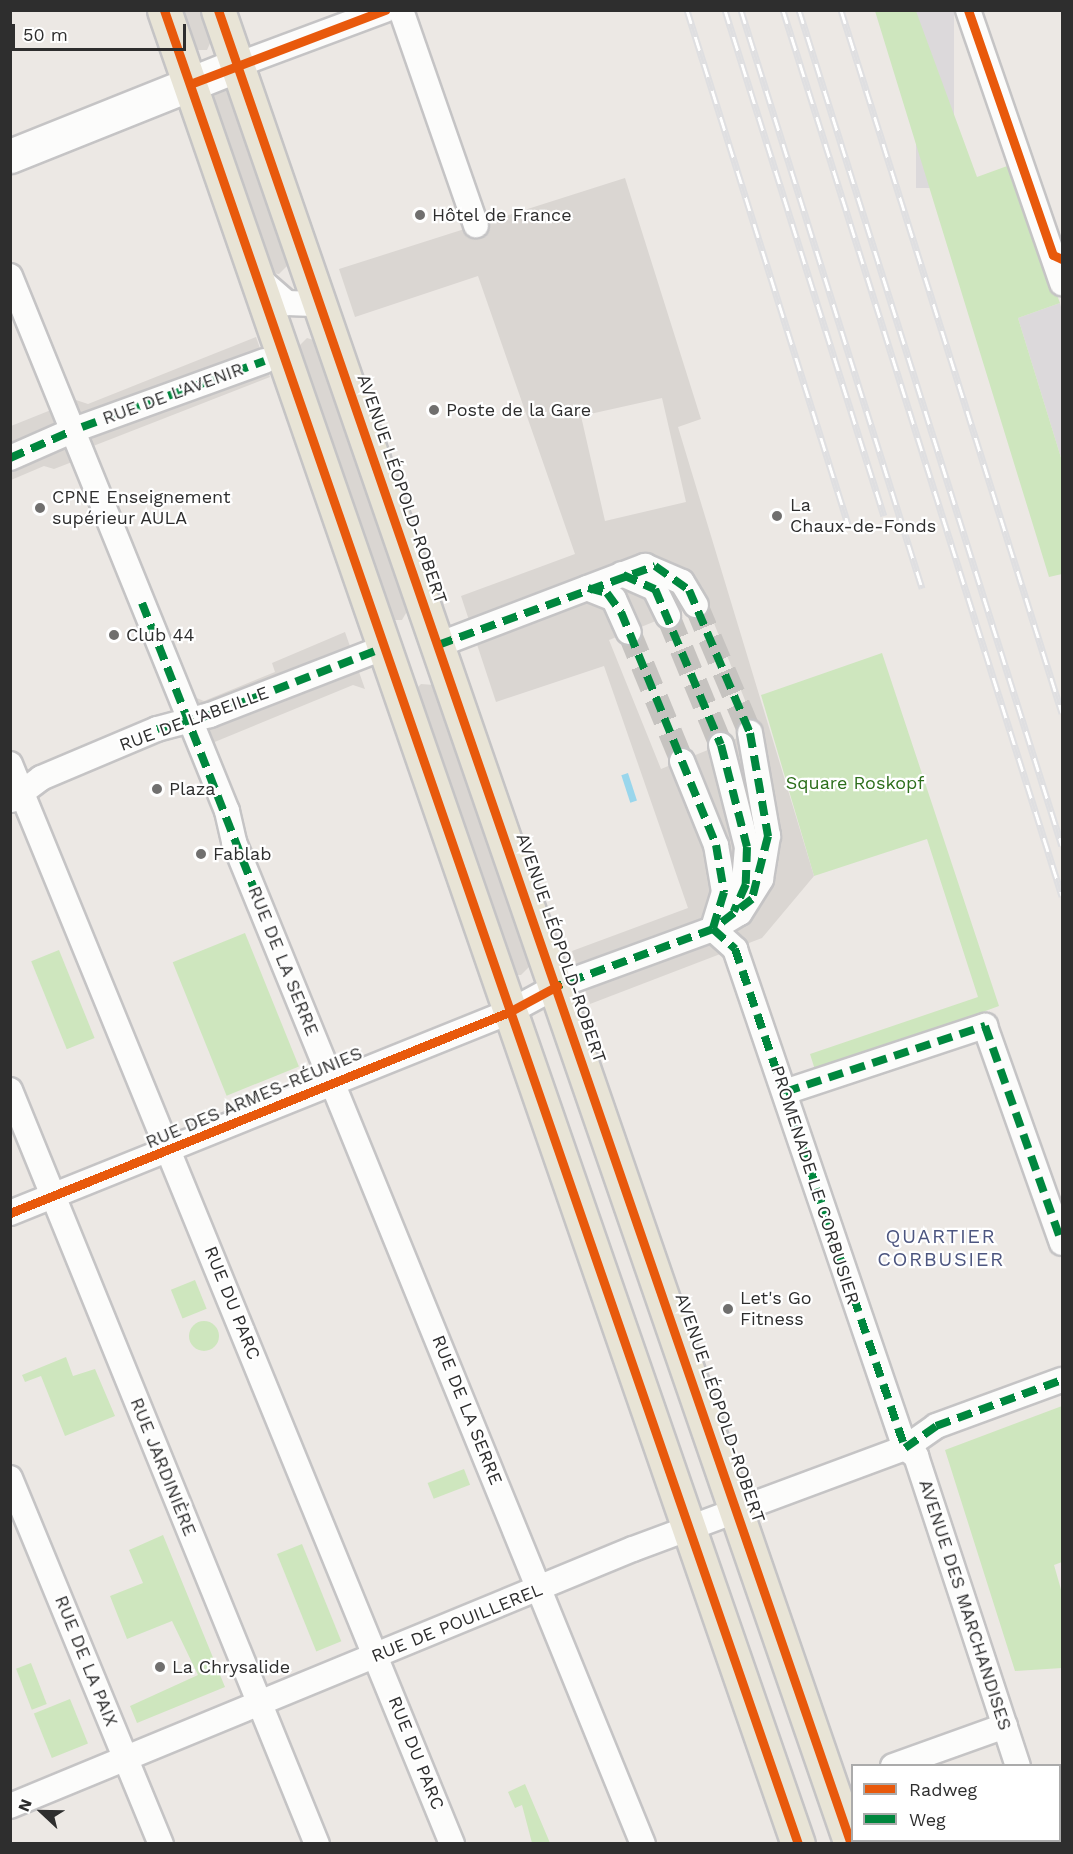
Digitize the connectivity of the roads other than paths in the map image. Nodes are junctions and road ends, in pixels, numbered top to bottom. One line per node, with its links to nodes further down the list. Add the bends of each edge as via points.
1 (164, 10): 7 (main road)
2 (218, 10): 6 (main road, AVENUE LÉOPOLD-ROBERT)
3 (385, 10): 6 (street)
4 (401, 10): 9 (street)
5 (968, 10): 10 (street)
6 (237, 65): 7 (street); 14 (main road, AVENUE LÉOPOLD-ROBERT)
7 (190, 84): 8 (street); 12 (main road)
8 (10, 156)
9 (476, 225)
10 (1058, 257): 13 (street)
11 (10, 276): 24 (street, RUE DE LA SERRE)
12 (256, 276): 14 (street, via 287,303); 23 (main road)
13 (1062, 283)
14 (320, 304): 22 (main road, AVENUE LÉOPOLD-ROBERT)
15 (264, 361): 16 (street, RUE DE L'AVENIR)
16 (10, 458)
17 (622, 574): 18 (street); 19 (street, via 645,566 663,569 682,582); 20 (street, via 655,589)
18 (587, 588): 21 (street, via 614,599); 22 (street)
19 (696, 604)
20 (668, 616)
21 (629, 632)
22 (438, 645): 31 (main road, AVENUE LÉOPOLD-ROBERT)
23 (383, 648): 24 (street, RUE DE L'ABEILLE); 32 (main road)
24 (188, 721): 29 (street, RUE DE L'ABEILLE, via 41,778); 33 (street, RUE DE LA SERRE)
25 (750, 733): 30 (street, via 763,784 766,858 752,899)
26 (721, 745): 30 (street, via 748,865 741,901)
27 (682, 761): 30 (street, via 716,845 724,892)
28 (10, 764): 29 (street, RUE DU PARC)
29 (17, 797): 36 (street, RUE DU PARC)
30 (714, 929): 31 (street); 35 (street, PROMENADE LE CORBUSIER, via 735,950)
31 (557, 986): 32 (street); 43 (main road, AVENUE LÉOPOLD-ROBERT)
32 (509, 1012): 33 (street, RUE DES ARMES-RÉUNIES); 44 (main road)
33 (332, 1081): 36 (street, RUE DES ARMES-RÉUNIES); 45 (street, RUE DE LA SERRE)
34 (10, 1090): 37 (street, RUE JARDINIÈRE)
35 (785, 1092): 39 (street, via 985,1026); 41 (street, PROMENADE LE CORBUSIER)
36 (170, 1149): 37 (street, RUE DES ARMES-RÉUNIES); 46 (street, RUE DU PARC)
37 (53, 1196): 38 (street, RUE DES ARMES-RÉUNIES); 47 (street, RUE JARDINIÈRE)
38 (10, 1213)
39 (1062, 1243)
40 (1062, 1380): 41 (street, RUE DE POUILLEREL, via 936,1426)
41 (905, 1448): 43 (street, RUE DE POUILLEREL); 48 (street, AVENUE DES MARCHANDISES, via 916,1456)
42 (10, 1478): 49 (street, RUE DE LA PAIX)
43 (737, 1508): 44 (street, RUE DE POUILLEREL); 52 (main road, AVENUE LÉOPOLD-ROBERT)
44 (689, 1528): 45 (street, RUE DE POUILLEREL); 58 (main road)
45 (540, 1589): 46 (street, RUE DE POUILLEREL); 57 (street, RUE DE LA SERRE)
46 (376, 1656): 47 (street, RUE DE POUILLEREL); 56 (street, RUE DU PARC)
47 (261, 1704): 49 (street, RUE DE POUILLEREL); 55 (street, RUE JARDINIÈRE)
48 (1005, 1726): 50 (street); 51 (street, AVENUE DES MARCHANDISES)
49 (127, 1759): 53 (street, RUE DE POUILLEREL); 54 (street, RUE DE LA PAIX)
50 (899, 1764)
51 (1017, 1764)
52 (842, 1784): 59 (main road, AVENUE LÉOPOLD-ROBERT)
53 (10, 1806)
54 (161, 1844)
55 (317, 1844)
56 (452, 1844)
57 (643, 1844)
58 (798, 1844)
59 (851, 1844)

